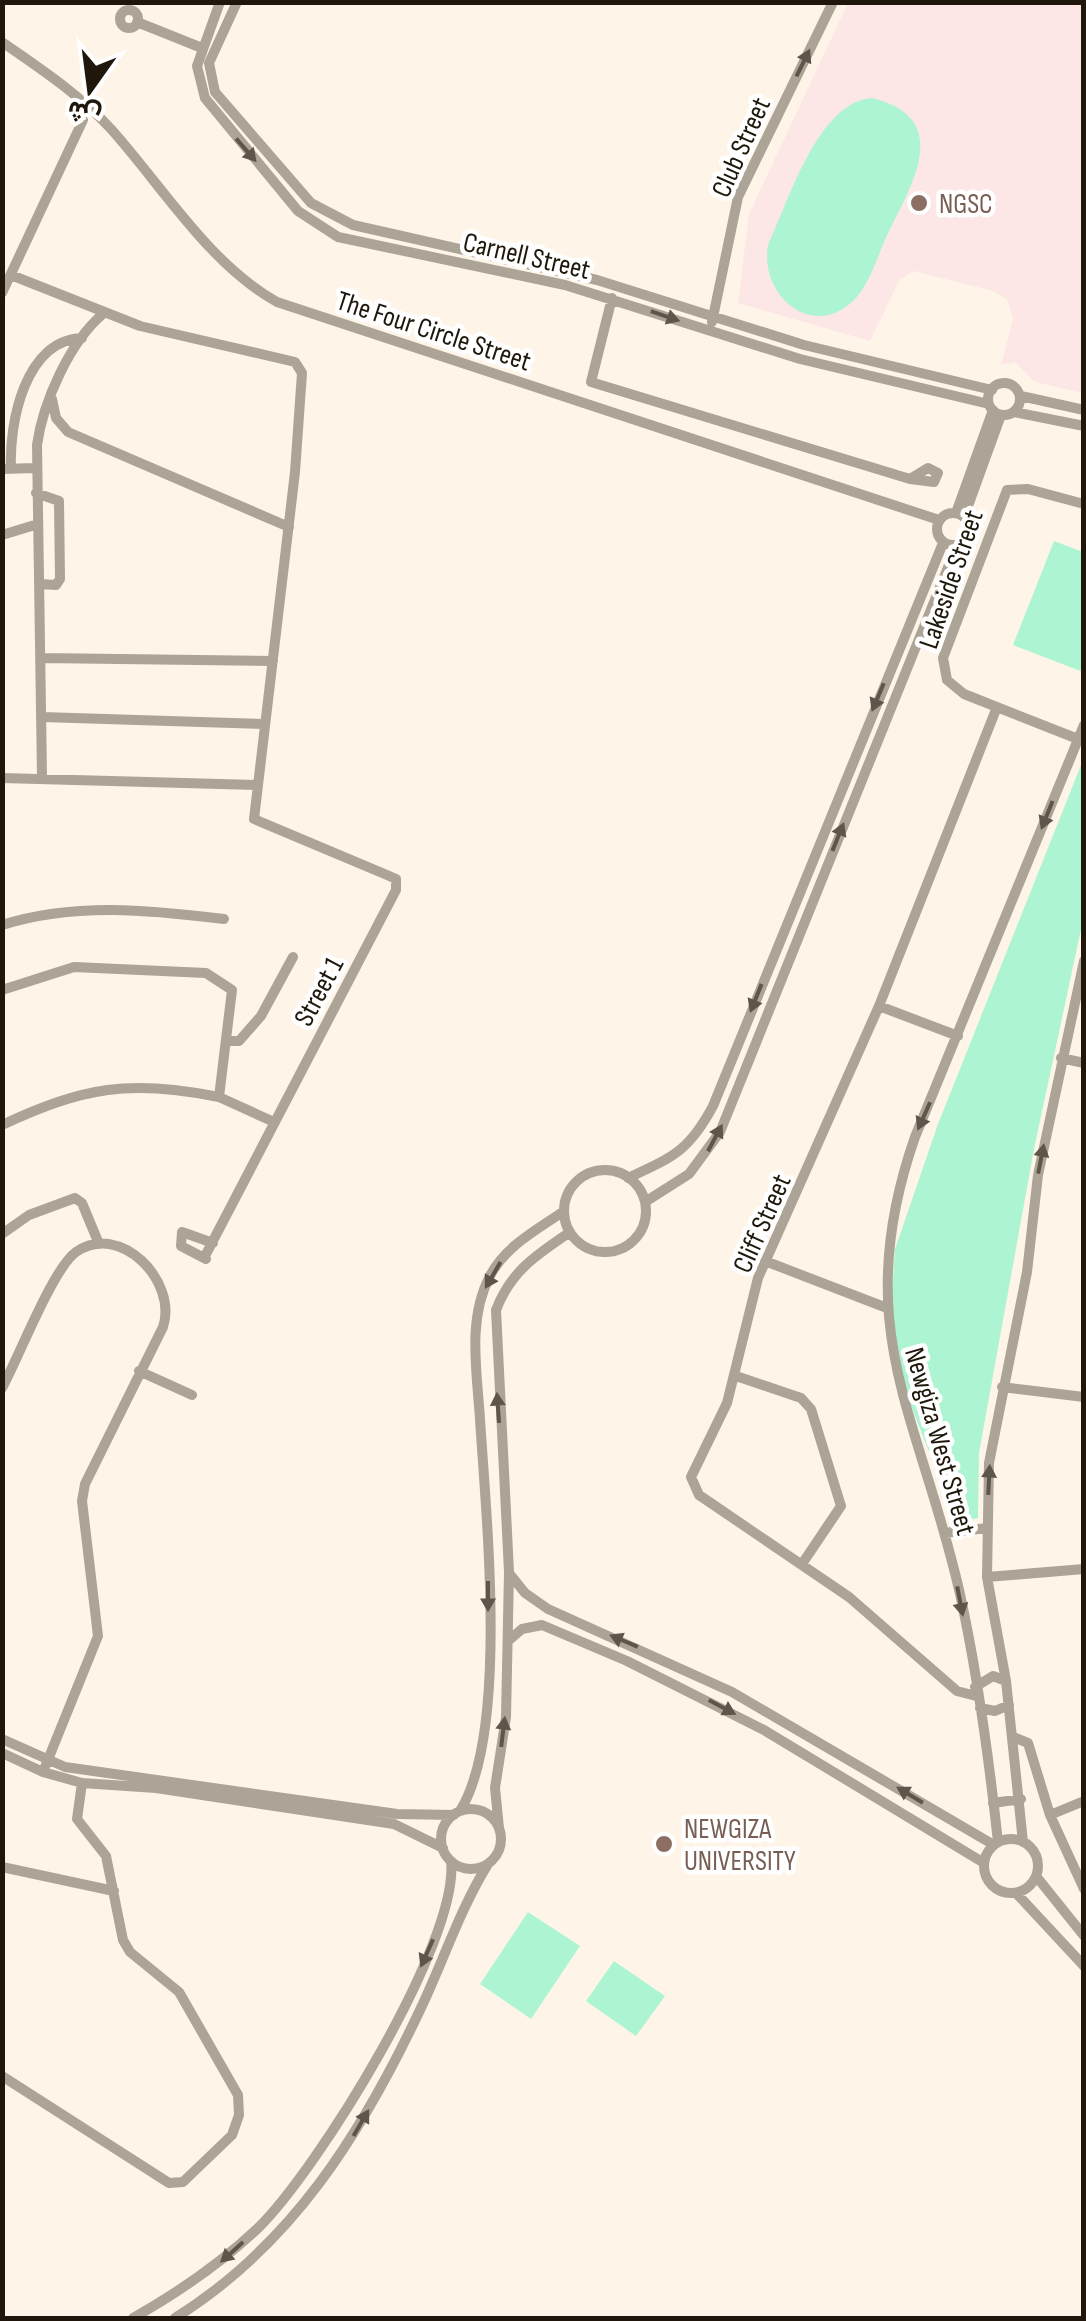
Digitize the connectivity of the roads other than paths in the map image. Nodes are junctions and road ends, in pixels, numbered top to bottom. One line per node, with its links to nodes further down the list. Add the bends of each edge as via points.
1 (220, 2): 6 (street, Carnell Street)
2 (238, 2): 7 (street, Carnell Street, via 210,64)
3 (833, 2): 16 (street, Club Street, one-way to 3, via 738,198)
4 (127, 7): 6 (street, via 137,22)
5 (2, 42): 36 (street, The Four Circle Street, via 67,86 233,270 277,302)
6 (202, 48): 7 (street, Carnell Street, via 198,82)
7 (219, 110): 9 (street, Carnell Street, via 328,215 352,226); 11 (street, Carnell Street, one-way to 11, via 298,211 338,237)
8 (82, 120): 10 (street)
9 (531, 264): 11 (street); 16 (street, Carnell Street)
10 (11, 275): 12 (street); 14 (street)
11 (528, 278): 13 (street, Carnell Street)
12 (2, 293)
13 (612, 298): 17 (street, Carnell Street, one-way to 17); 32 (street, via 592,382)
14 (84, 305): 15 (street); 18 (street)
15 (104, 312): 18 (street); 38 (street, via 295,362 302,384)
16 (714, 318): 17 (street, Club Street); 19 (street, Carnell Street)
17 (709, 332): 20 (street, Carnell Street)
18 (84, 334): 22 (street); 30 (street, via 53,346 32,376 12,426)
19 (804, 345): 20 (street); 21 (street, Carnell Street)
20 (800, 359): 24 (street, Carnell Street)
21 (992, 390): 23 (street, Carnell Street, via 1005,383); 24 (street)
22 (52, 396): 28 (street, via 56,418); 29 (street)
23 (1021, 396): 25 (street); 26 (street)
24 (994, 410): 26 (street); 35 (street)
25 (1084, 410)
26 (1014, 412): 27 (street)
27 (1084, 426)
28 (68, 432): 29 (street); 38 (street)
29 (37, 445): 31 (street)
30 (7, 468): 31 (street)
31 (36, 468): 33 (street)
32 (910, 479)
33 (36, 493): 37 (street); 42 (street, via 59,501 60,579)
34 (1084, 504): 45 (street, Lakeside Street, via 1014,486 1004,495 943,658 954,688)
35 (960, 515): 36 (street); 41 (street, via 968,533)
36 (938, 520): 40 (street)
37 (38, 524): 39 (street); 42 (street)
38 (288, 527): 44 (street)
39 (2, 535)
40 (943, 543): 41 (street); 66 (street, one-way to 66, via 713,1106 692,1144)
41 (957, 545): 67 (street, one-way to 41, via 688,1174 720,1132)
42 (40, 584): 43 (street)
43 (41, 658): 44 (street); 46 (street)
44 (273, 661): 47 (street)
45 (997, 707): 49 (street, Lakeside Street); 58 (street, Cliff Street)
46 (42, 717): 47 (street); 50 (street)
47 (266, 724): 52 (street)
48 (1084, 725): 49 (street, Newgiza West Street)
49 (1078, 739): 59 (street, Newgiza West Street, one-way to 59)
50 (42, 776): 51 (street); 52 (street)
51 (2, 778)
52 (258, 784): 64 (street, Street 1, via 254,819 396,879)
53 (224, 919): 54 (street, via 113,909 50,912)
54 (2, 924)
55 (293, 956): 60 (street, via 262,1016 239,1041)
56 (1084, 961): 61 (street, Newgiza West Street)
57 (2, 990): 60 (street, via 74,967 206,972 232,990)
58 (879, 1006): 59 (street); 73 (street, Cliff Street)
59 (958, 1036): 74 (street, Newgiza West Street, one-way to 74, via 904,1168 890,1232)
60 (228, 1041): 63 (street)
61 (1061, 1058): 62 (street); 77 (street, Newgiza West Street, one-way to 61)
62 (1084, 1063)
63 (219, 1097): 64 (street); 65 (street, via 108,1087)
64 (274, 1122): 71 (street, Street 1)
65 (2, 1125)
66 (628, 1178): 67 (street); 68 (street, via 606,1170 584,1176 568,1192)
67 (644, 1202): 69 (street, via 642,1228 624,1247 597,1251)
68 (564, 1211): 69 (street); 82 (street, one-way to 82, via 513,1246 490,1274 477,1308)
69 (570, 1232): 81 (street, one-way to 69, via 496,1310 522,1264)
70 (2, 1234): 72 (street, via 75,1198)
71 (213, 1242): 71 (street, Street 1, via 182,1232 181,1246 205,1259)
72 (99, 1244): 75 (street, via 147,1264 166,1293 164,1327); 78 (street, via 75,1252 60,1270)
73 (765, 1261): 74 (street); 76 (street, Cliff Street)
74 (887, 1308): 84 (street, Newgiza West Street, via 900,1394)
75 (140, 1371): 79 (street); 99 (street, via 84,1484 98,1636)
76 (736, 1376): 85 (street, Cliff Street, via 692,1484); 85 (street, via 801,1398 811,1409 841,1506)
77 (1002, 1387): 80 (street); 83 (street, Newgiza West Street, one-way to 77)
78 (2, 1388)
79 (192, 1395)
80 (1084, 1397)
81 (502, 1468): 82 (street); 87 (street)
82 (483, 1470): 109 (street, one-way to 109, via 487,1719 481,1765)
83 (986, 1528): 84 (street); 88 (street, Newgiza West Street)
84 (944, 1533): 93 (street, Newgiza West Street, one-way to 93)
85 (802, 1564): 93 (street, Cliff Street, via 957,1692)
86 (1084, 1569): 88 (street)
87 (509, 1572): 89 (street); 91 (street)
88 (987, 1577): 92 (street, Newgiza West Street)
89 (548, 1609): 90 (street); 114 (street, one-way to 89, via 732,1692)
90 (542, 1626): 91 (street, via 522,1628); 117 (street, one-way to 117, via 734,1714)
91 (508, 1642): 112 (street, one-way to 91, via 495,1788)
92 (1006, 1682): 93 (street, via 986,1678); 94 (street, Newgiza West Street)
93 (976, 1692): 95 (street, Newgiza West Street)
94 (1009, 1705): 95 (street); 96 (street, Newgiza West Street)
95 (980, 1708): 108 (street, Newgiza West Street)
96 (1013, 1737): 101 (street, via 1028,1743); 102 (street, Newgiza West Street)
97 (2, 1740): 99 (street)
98 (2, 1753): 99 (street)
99 (46, 1767): 100 (street); 103 (street)
100 (127, 1773): 104 (street); 107 (street)
101 (1038, 1780): 102 (street); 110 (street)
102 (1019, 1782): 105 (street, Newgiza West Street)
103 (82, 1783): 104 (street); 122 (street, via 77,1819 106,1856)
104 (126, 1788): 107 (street)
105 (1020, 1799): 108 (street); 113 (street, Newgiza West Street)
106 (1084, 1802): 110 (street)
107 (284, 1803): 111 (street)
108 (993, 1803): 114 (street, Newgiza West Street)
109 (457, 1813): 111 (street); 112 (street, via 479,1810); 115 (street, via 443,1830)
110 (1050, 1816): 121 (street)
111 (395, 1819): 115 (street)
112 (500, 1828): 118 (street, via 499,1850)
113 (1023, 1842): 114 (street); 120 (street, via 1036,1856)
114 (996, 1843): 117 (street)
115 (443, 1848): 116 (street)
116 (451, 1860): 118 (street, via 469,1869); 129 (street, one-way to 129, via 450,1900 414,1982)
117 (984, 1863): 123 (street, via 993,1886)
118 (488, 1864): 130 (street, one-way to 118, via 392,2066)
119 (2, 1868): 122 (street)
120 (1036, 1876): 123 (street); 124 (street)
121 (1084, 1888)
122 (114, 1891): 128 (street, via 130,1952 179,1992 238,2095 232,2135 183,2182 162,2182)
123 (1016, 1892): 125 (street)
124 (1062, 1912): 125 (street); 126 (street)
125 (1043, 1918): 127 (street)
126 (1084, 1936)
127 (1084, 1966)
128 (2, 2076)
129 (318, 2152): 130 (street); 131 (street)
130 (332, 2168): 132 (street)
131 (277, 2206): 132 (street, via 289,2205); 133 (street, one-way to 133, via 206,2275)
132 (294, 2220): 134 (street, via 244,2270)
133 (133, 2318)
134 (175, 2318)

